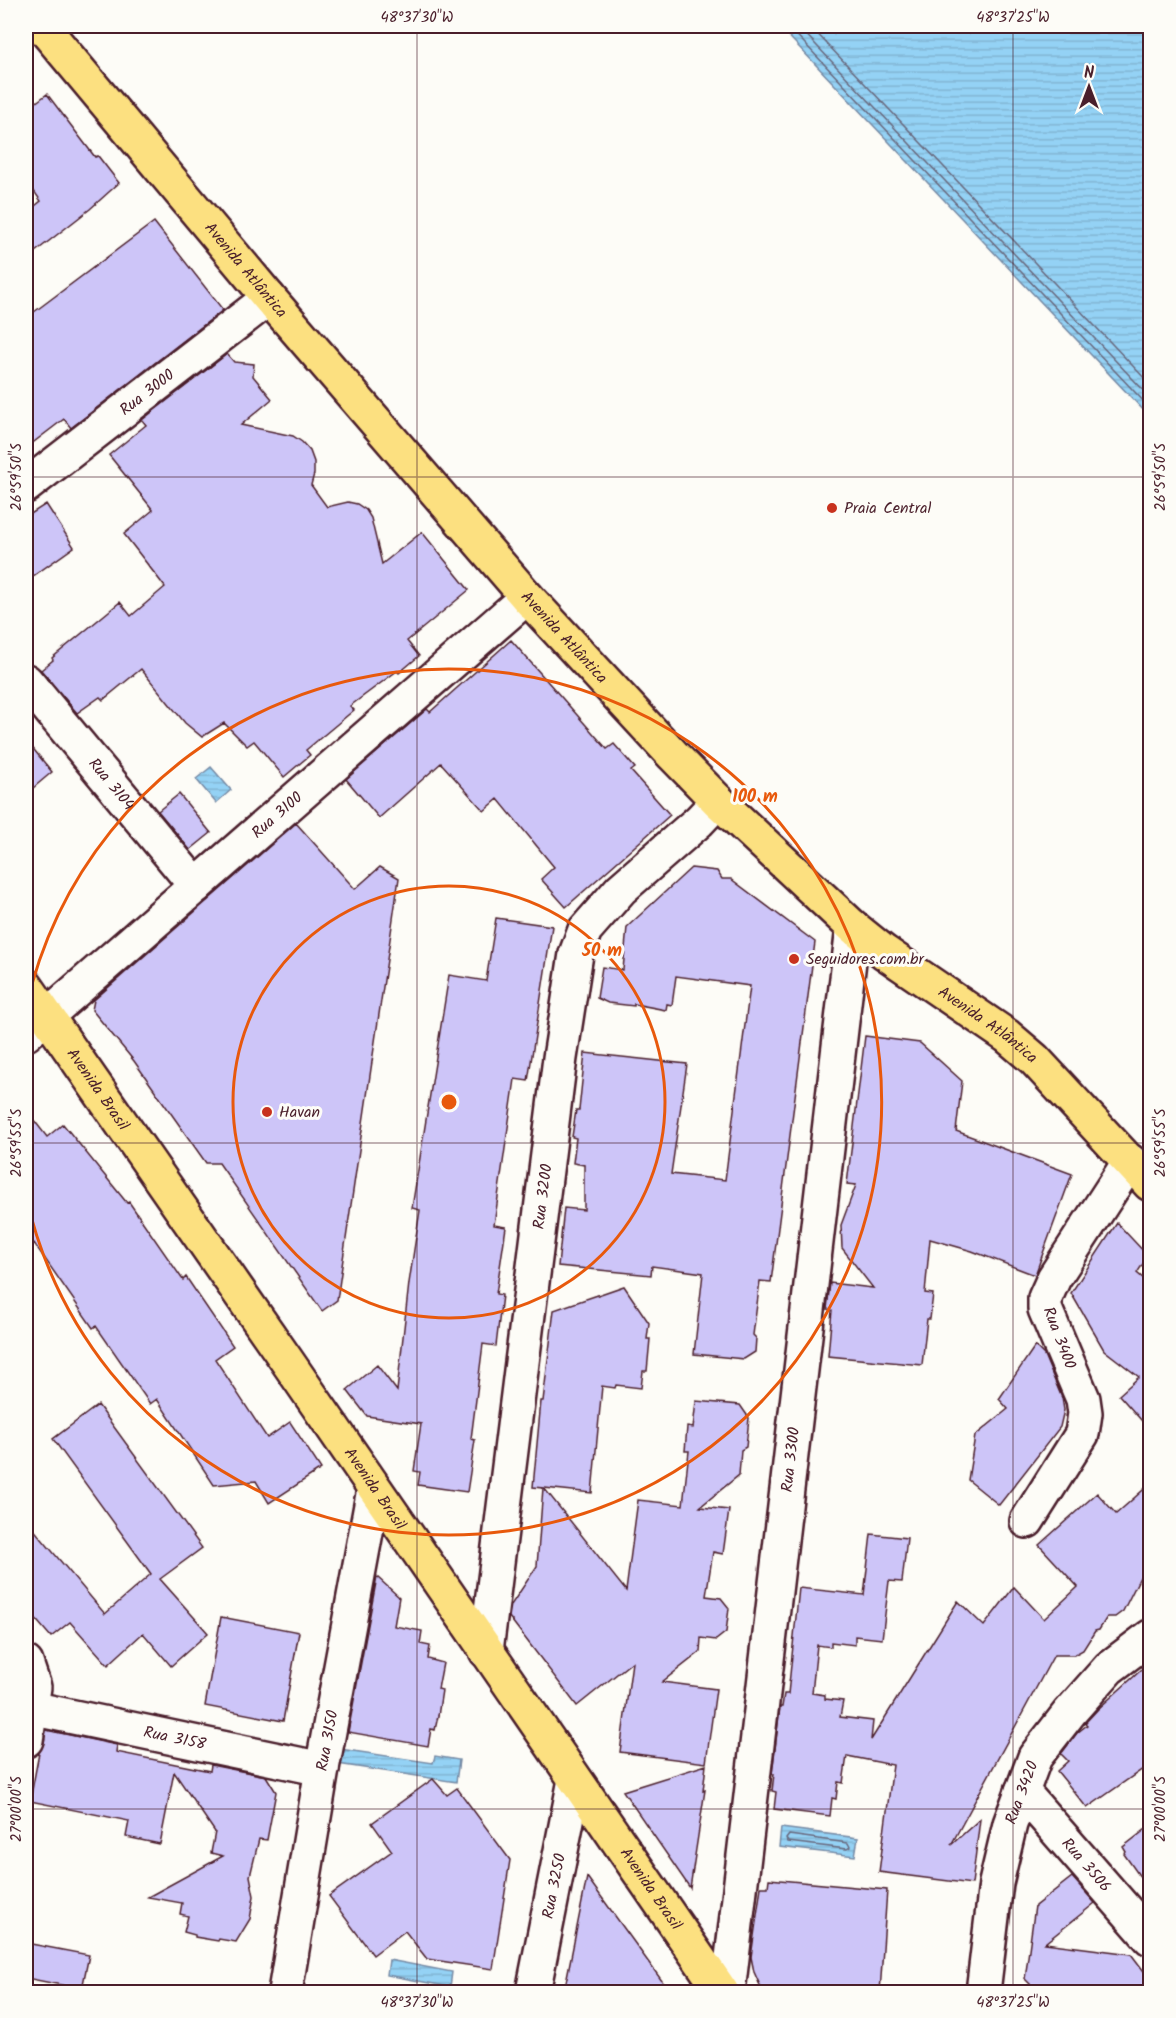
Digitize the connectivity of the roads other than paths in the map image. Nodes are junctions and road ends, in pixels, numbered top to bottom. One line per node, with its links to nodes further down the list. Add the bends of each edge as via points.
1 (42, 26): 2 (main road, Avenida Atlântica)
2 (268, 298): 3 (street, Rua 3000); 4 (main road, Avenida Atlântica)
3 (26, 486)
4 (527, 597): 6 (main road, Avenida Atlântica); 7 (street, Rua 3100)
5 (26, 681): 7 (street, Rua 3104)
6 (718, 801): 8 (main road, Avenida Atlântica); 15 (street, Rua 3200, via 621,889 585,930 576,954)
7 (195, 886): 10 (street, Rua 3100)
8 (853, 927): 11 (main road, Avenida Atlântica, via 1026,1051); 26 (street, Rua 3300)
9 (26, 986): 10 (main road, Avenida Brasil)
10 (36, 1025): 12 (main road, Avenida Brasil, via 281,1352)
11 (1140, 1173): 13 (street, Rua 3400, via 1054,1278 1045,1298 1045,1309 1083,1399 1085,1413 1082,1434)
12 (374, 1489): 15 (main road, Avenida Brasil); 19 (street, Rua 3150)
13 (1027, 1521)
14 (1150, 1637): 21 (street, Rua 3420, via 1109,1668 1070,1712 1035,1757)
15 (486, 1651): 20 (main road, Avenida Brasil)
16 (26, 1663): 17 (street, via 34,1687)
17 (28, 1708): 18 (street); 19 (street, Rua 3158)
18 (26, 1740)
19 (322, 1769): 23 (street, Rua 3150)
20 (575, 1780): 24 (street, Rua 3250); 25 (main road, Avenida Brasil)
21 (1022, 1791): 22 (street, Rua 3506); 27 (street, Rua 3420, via 996,1883)
22 (1150, 1938)
23 (285, 1992)
24 (533, 1992)
25 (722, 1992)
26 (728, 1992)
27 (982, 1992)

